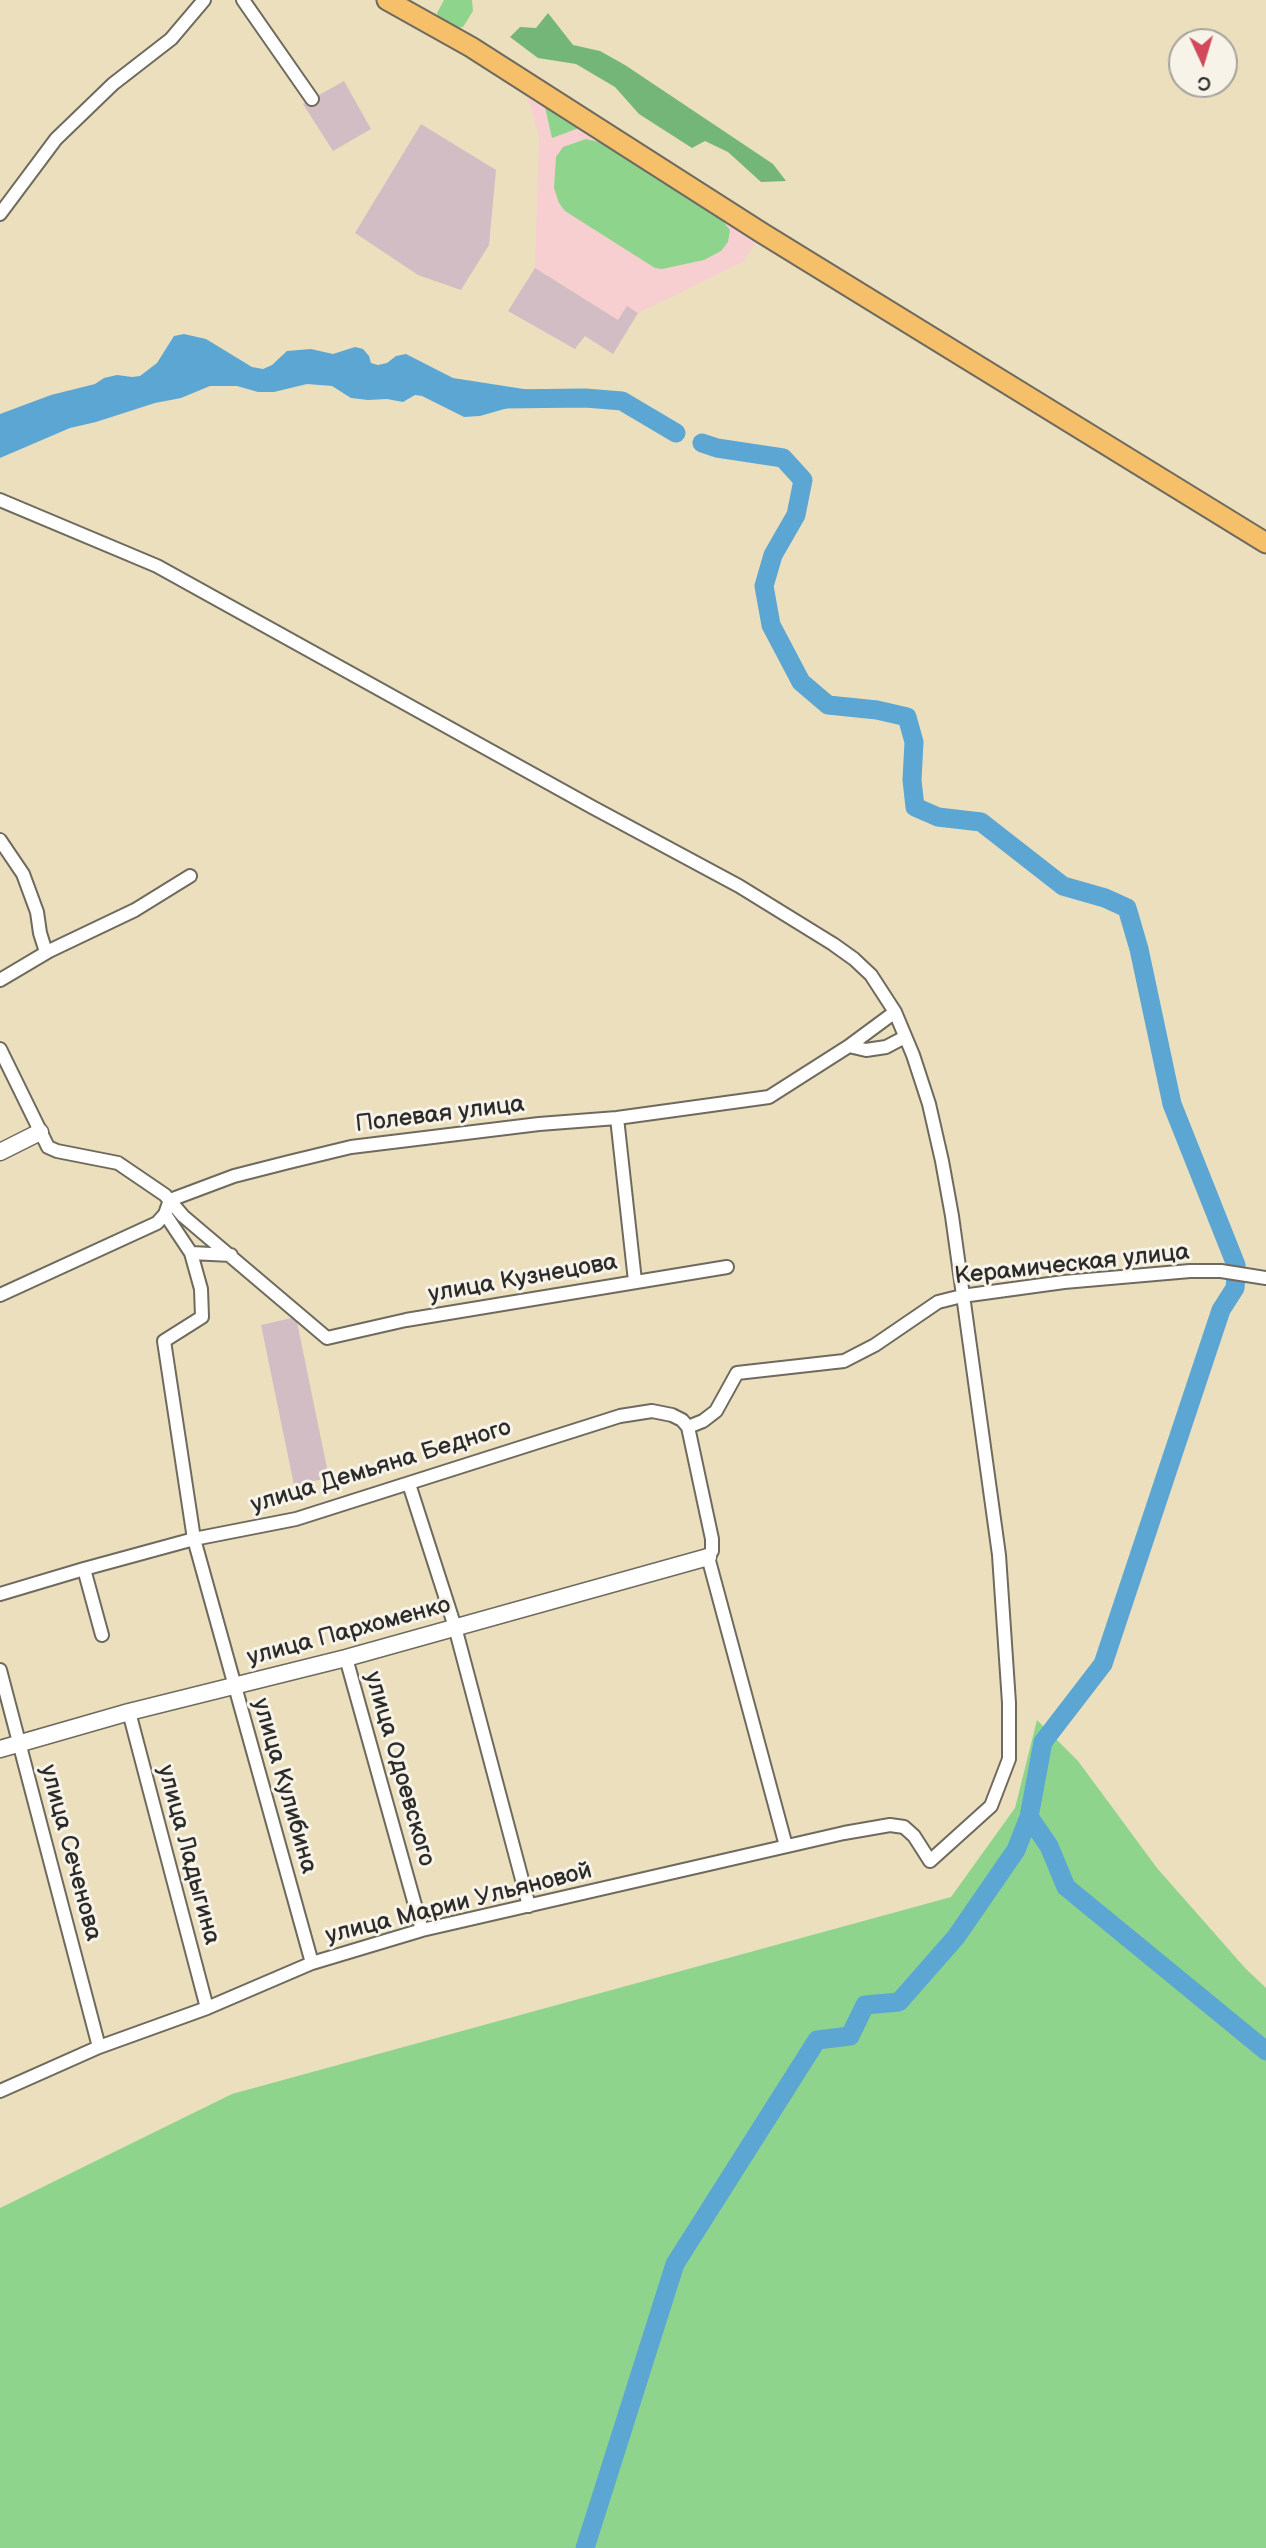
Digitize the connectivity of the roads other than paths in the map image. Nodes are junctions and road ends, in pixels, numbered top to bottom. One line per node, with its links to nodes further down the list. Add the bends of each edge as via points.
1 (204, 0): 5 (street, via 171,39 56,139)
2 (243, 0): 4 (street)
3 (387, 0): 7 (main road, via 471,47 762,233)
4 (312, 99)
5 (0, 214)
6 (0, 500): 12 (street, via 157,566 739,886 854,959)
7 (1266, 543)
8 (0, 840): 10 (street, via 23,874)
9 (190, 876): 10 (street, via 135,910)
10 (46, 952): 11 (street)
11 (0, 980)
12 (895, 1012): 13 (street); 14 (street, Полевая улица)
13 (905, 1037): 14 (street, via 866,1050); 27 (street, via 929,1104 942,1161)
14 (849, 1046): 16 (street, Полевая улица, via 769,1097)
15 (0, 1049): 17 (street)
16 (617, 1118): 19 (street, Полевая улица, via 351,1147 234,1176); 25 (street)
17 (40, 1132): 18 (street); 19 (street, via 48,1147 118,1163)
18 (0, 1152)
19 (170, 1200): 20 (street); 22 (street)
20 (165, 1213): 21 (street); 26 (street, via 157,1223)
21 (191, 1253): 22 (street); 30 (street, улица Кулибина, via 201,1289 202,1317 164,1340)
22 (231, 1255): 25 (street, улица Кузнецова, via 327,1338)
23 (727, 1268): 25 (street, улица Кузнецова)
24 (1266, 1278): 27 (street, Керамическая улица, via 1190,1271)
25 (635, 1281)
26 (0, 1294)
27 (962, 1296): 28 (street, Керамическая улица, via 939,1302 844,1361 737,1373 716,1412); 42 (street, улица Марии Ульяновой, via 999,1555 1009,1759 992,1806 930,1861 914,1836 897,1826)
28 (688, 1427): 29 (street, улица Демьяна Бедного, via 672,1415 637,1412); 31 (street, via 712,1539)
29 (409, 1483): 30 (street, улица Демьяна Бедного, via 296,1519); 34 (street)
30 (194, 1539): 32 (street, улица Демьяна Бедного); 38 (street, улица Кулибина)
31 (708, 1558): 34 (street, улица Пархоменко); 42 (street)
32 (84, 1569): 33 (street, улица Демьяна Бедного); 35 (street)
33 (0, 1594)
34 (455, 1628): 36 (street, улица Пархоменко); 43 (street)
35 (102, 1635)
36 (346, 1658): 38 (street, улица Пархоменко); 44 (street, улица Одоевского)
37 (0, 1670): 40 (street, улица Сеченова)
38 (233, 1685): 39 (street, улица Пархоменко); 45 (street, улица Кулибина)
39 (129, 1712): 40 (street, улица Пархоменко); 46 (street, улица Ладыгина)
40 (19, 1744): 41 (street, улица Пархоменко); 47 (street, улица Сеченова)
41 (0, 1749)
42 (786, 1846): 43 (street, улица Марии Ульяновой)
43 (530, 1906): 44 (street, улица Марии Ульяновой)
44 (422, 1930): 45 (street, улица Марии Ульяновой)
45 (312, 1963): 46 (street, улица Марии Ульяновой)
46 (207, 2008): 47 (street, улица Марии Ульяновой)
47 (99, 2047): 48 (street, улица Марии Ульяновой)
48 (0, 2091)

